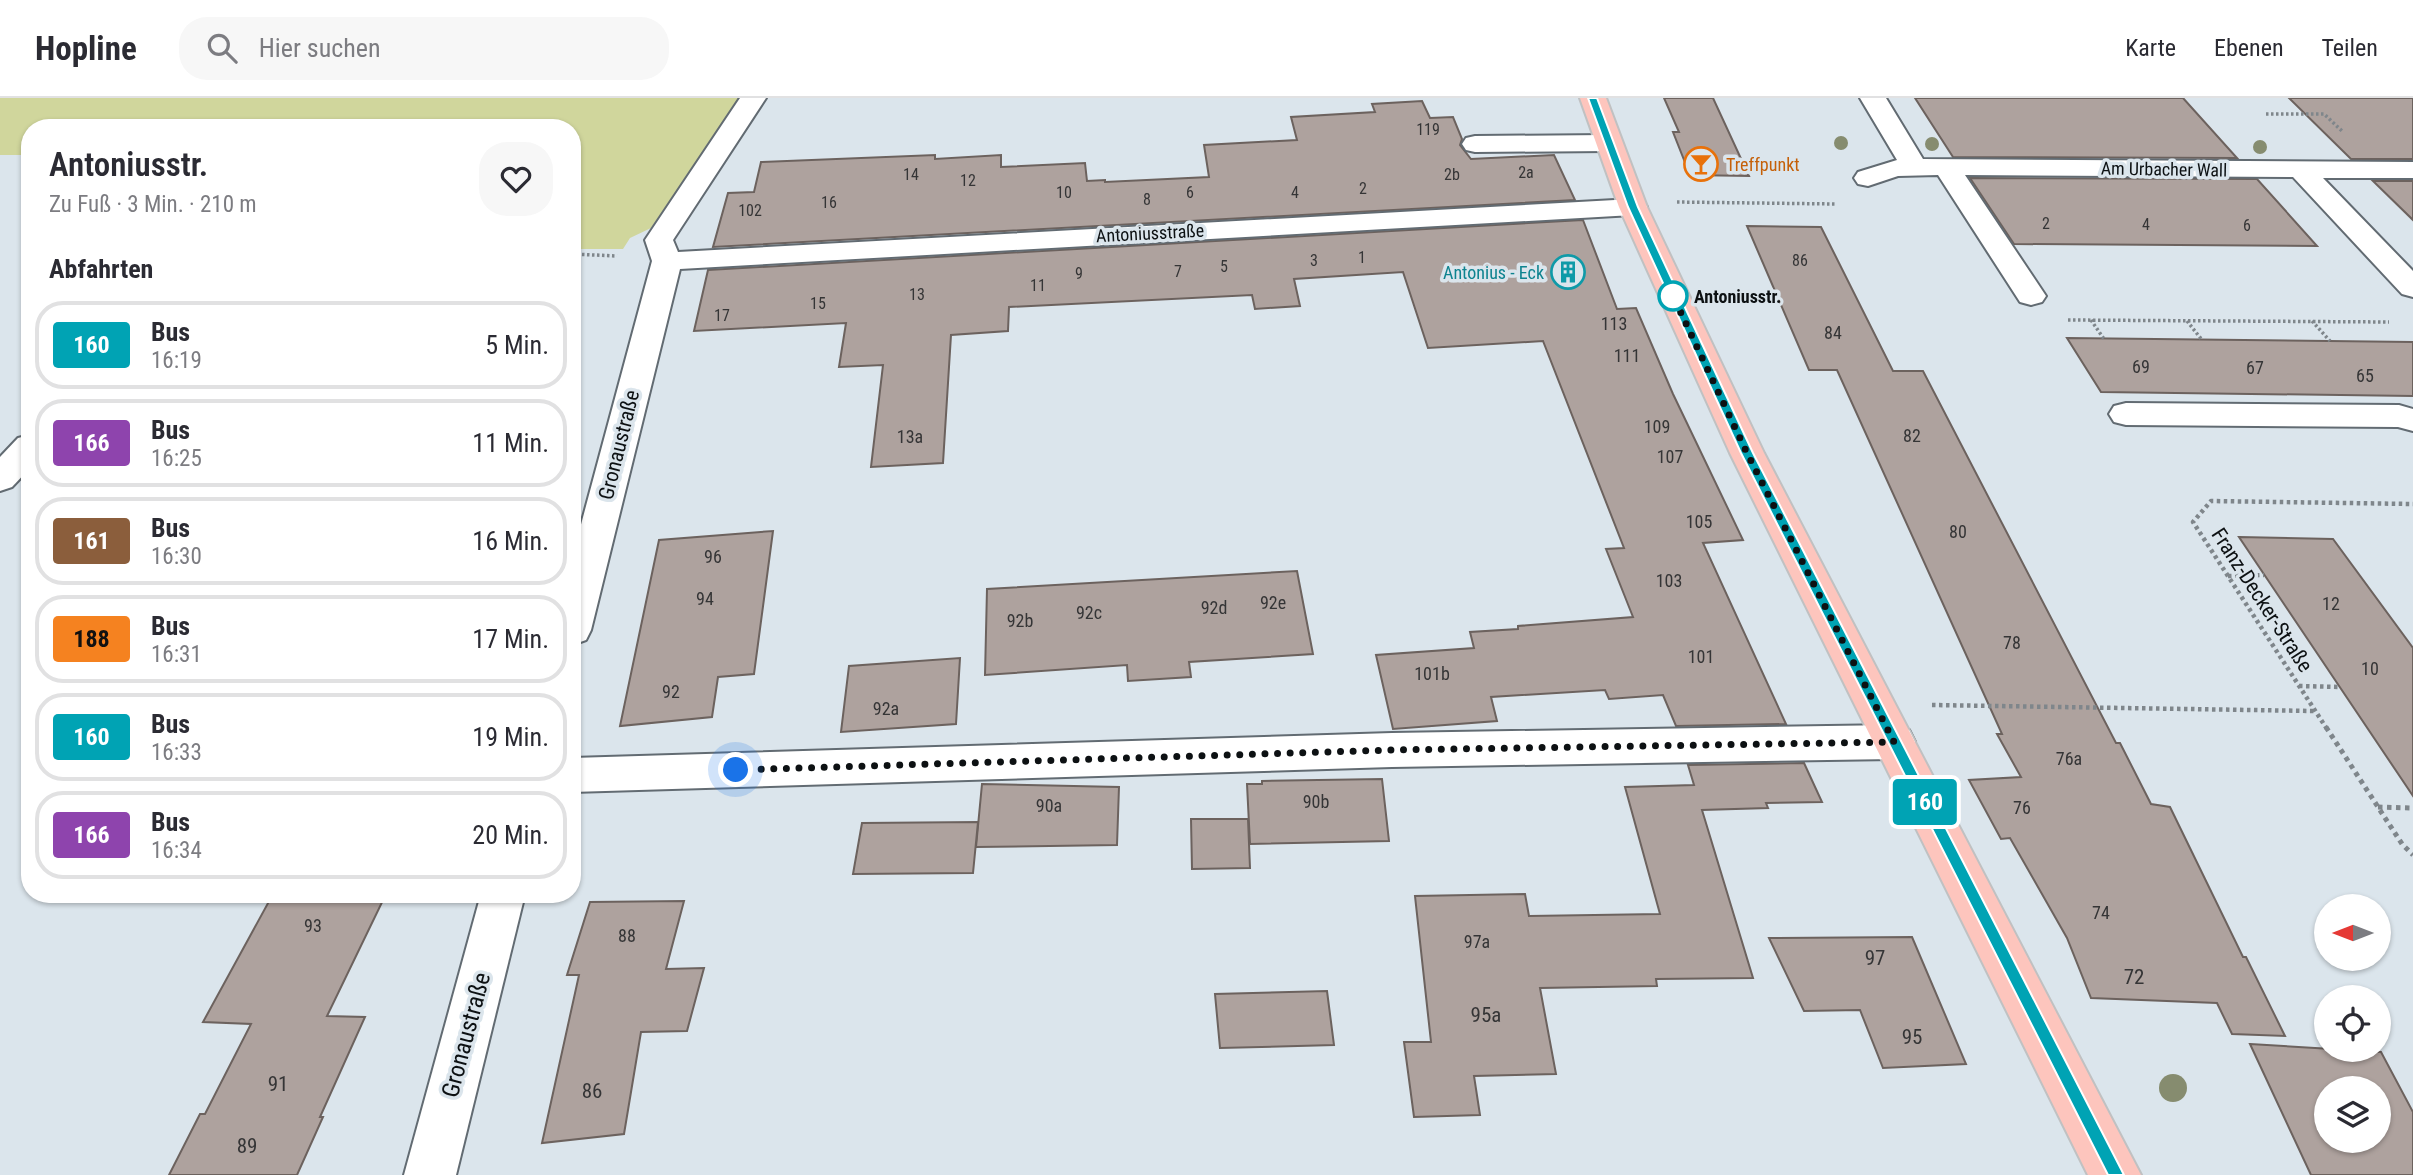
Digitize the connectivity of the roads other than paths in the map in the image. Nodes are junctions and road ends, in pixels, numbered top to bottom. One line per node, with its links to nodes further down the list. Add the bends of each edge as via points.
1 (753, 98): 12 (street, Gronaustraße, via 659,240)
2 (1593, 98): 4 (main road)
3 (1873, 98): 7 (street)
4 (1608, 143): 5 (street); 11 (main road)
5 (1475, 145)
6 (1946, 167): 7 (street, Am Urbacher Wall); 9 (street, Am Urbacher Wall); 14 (street)
7 (1916, 169): 10 (street, Am Urbacher Wall, via 1894,168)
8 (2413, 170): 9 (street, Am Urbacher Wall)
9 (2302, 171): 13 (street)
10 (1868, 178)
11 (1632, 204): 12 (street, Antoniusstraße); 20 (main road, via 1747,453)
12 (667, 261): 19 (street, Gronaustraße)
13 (2413, 288)
14 (2031, 296)
15 (2126, 414): 16 (street, via 2399,416)
16 (2413, 420)
17 (21, 456): 18 (street)
18 (0, 479)
19 (581, 595)
20 (1894, 742): 21 (street, via 1392,750); 24 (main road)
21 (581, 775)
22 (501, 903): 23 (street, Gronaustraße)
23 (430, 1175)
24 (2115, 1175)

